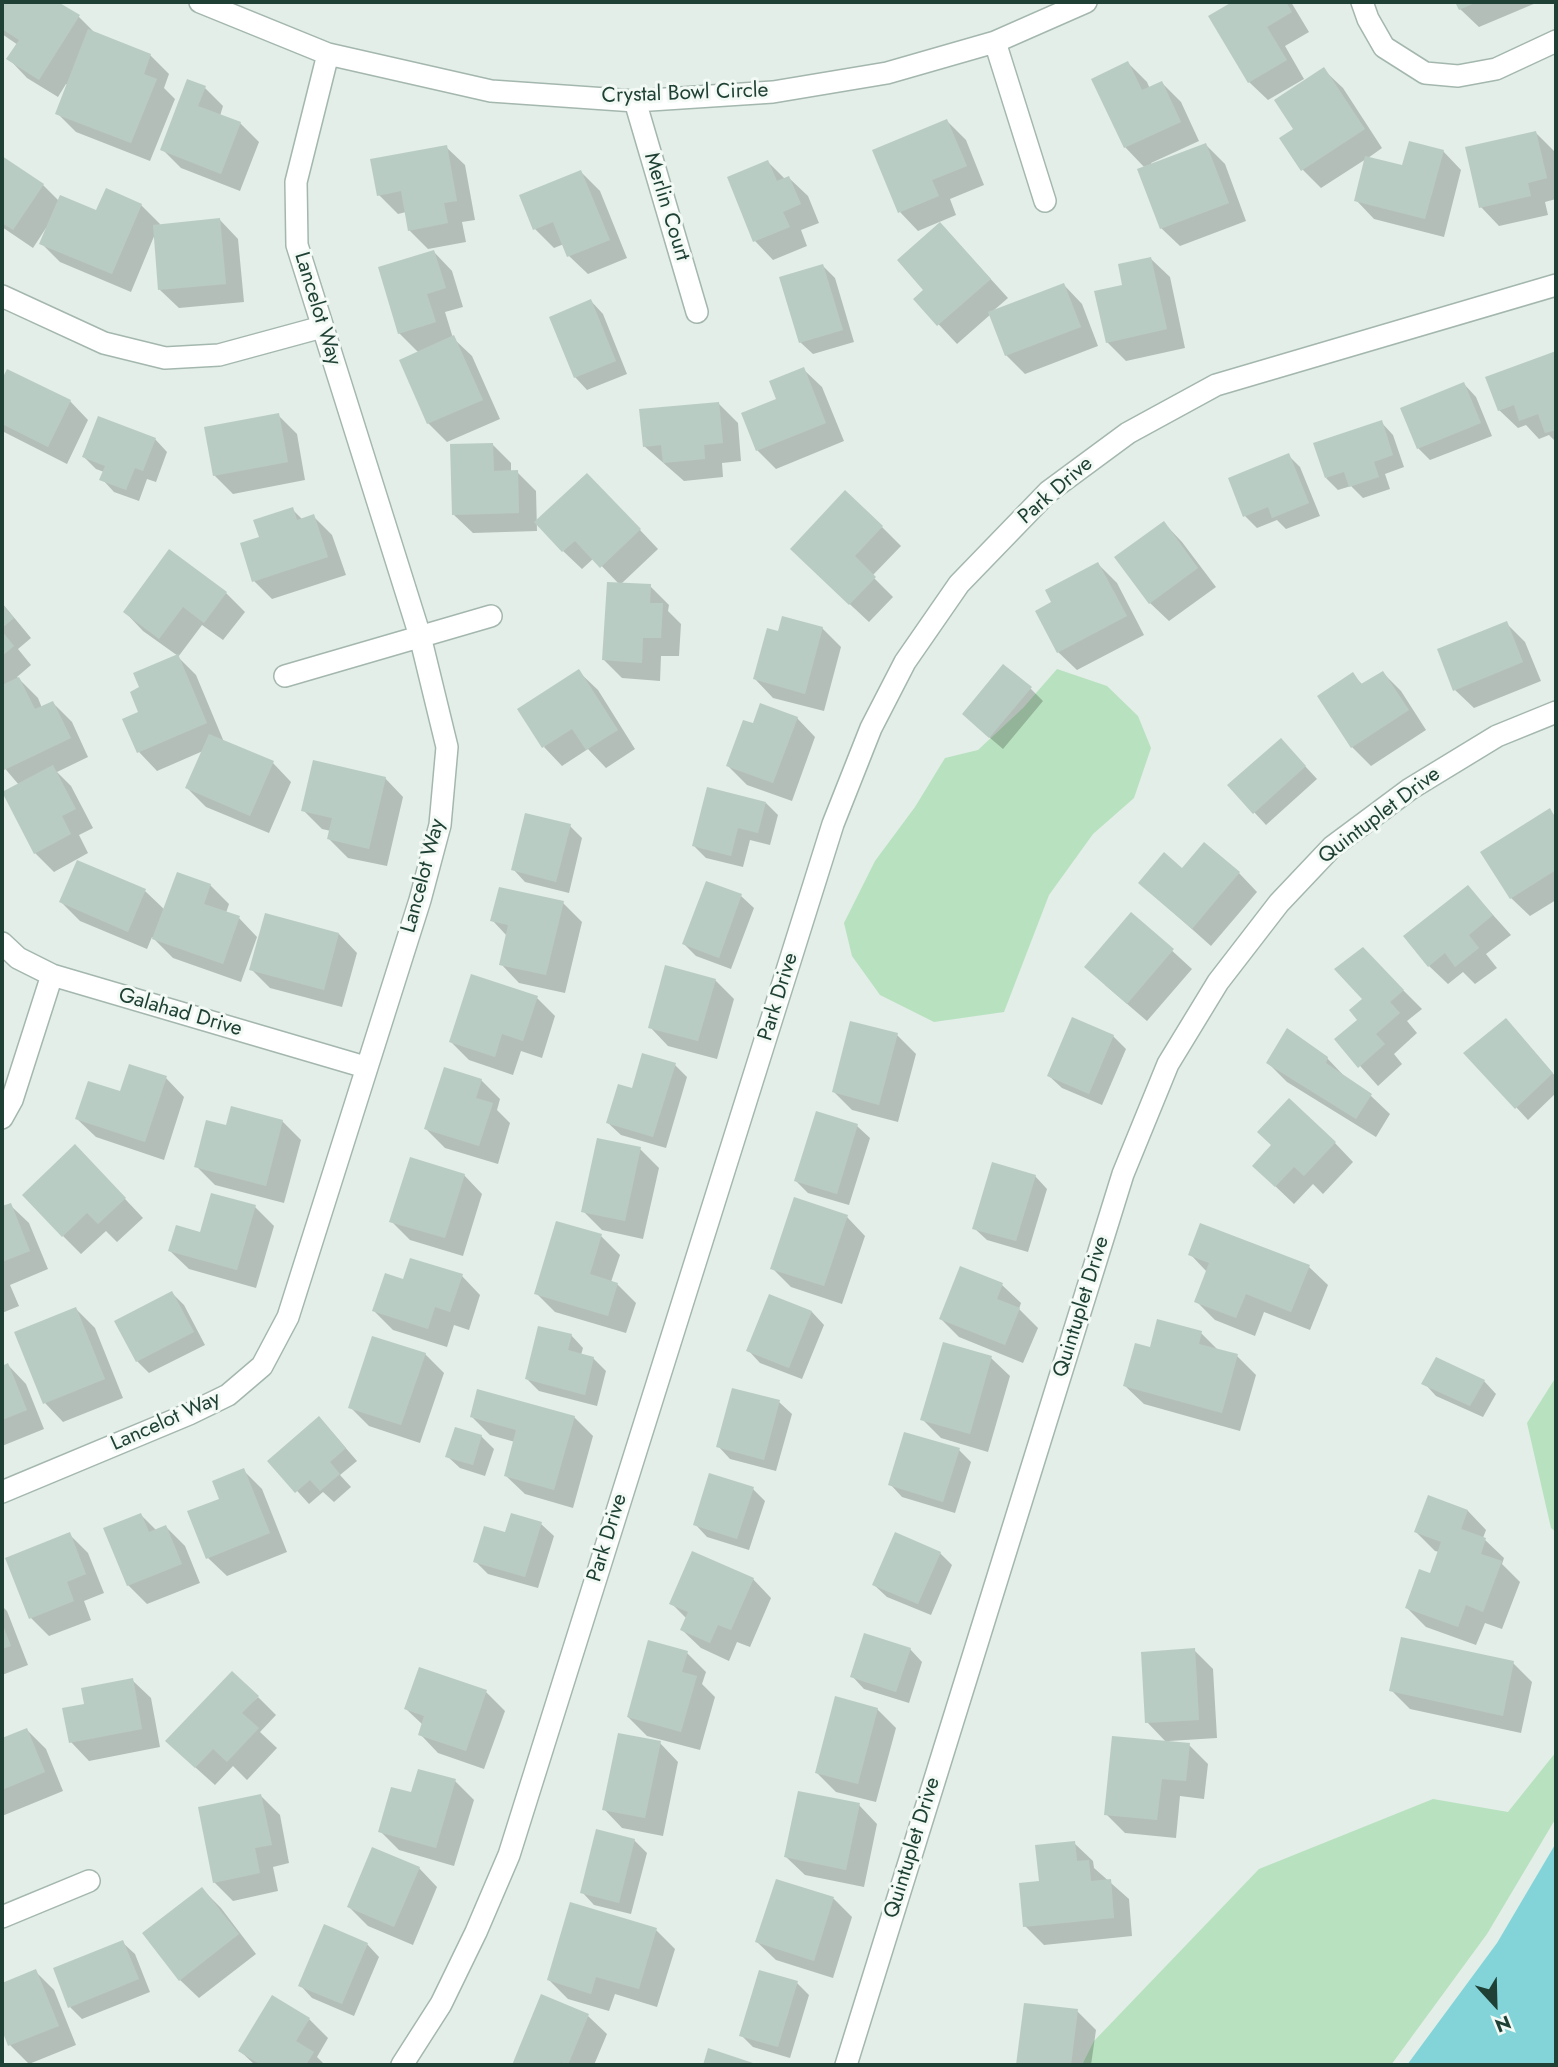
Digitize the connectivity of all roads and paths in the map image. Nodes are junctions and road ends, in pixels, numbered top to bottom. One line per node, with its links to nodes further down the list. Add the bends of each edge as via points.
1 (200, 2): 6 (street, Crystal Bowl Circle)
2 (1086, 2): 5 (street, Crystal Bowl Circle)
3 (1362, 2): 4 (street, via 1384,47 1425,73 1458,76 1496,69)
4 (1556, 41)
5 (995, 42): 7 (street, Crystal Bowl Circle, via 887,74 773,92); 8 (street)
6 (328, 54): 7 (street, Crystal Bowl Circle, via 491,91); 12 (street, Lancelot Way, via 296,182 297,245)
7 (635, 101): 11 (street, Merlin Court)
8 (1045, 201)
9 (1556, 285): 24 (street, Park Drive, via 1216,385 1128,433 1048,492 958,584 905,662 871,728 833,824 509,1855 441,2004)
10 (2, 296): 12 (street, via 104,343 165,358 219,355)
11 (697, 312)
12 (322, 327): 14 (street, Lancelot Way)
13 (491, 616): 14 (street)
14 (420, 636): 15 (street); 19 (street, Lancelot Way, via 447,747 440,825)
15 (285, 676)
16 (1556, 712): 25 (street, Quintuplet Drive, via 1497,736 1410,789 1332,847 1279,903 1217,982 1168,1064 1123,1174)
17 (2, 943): 18 (street, Galahad Drive, via 18,958)
18 (52, 975): 19 (street, Galahad Drive); 20 (street)
19 (365, 1067): 21 (street, Lancelot Way, via 288,1317 262,1366 228,1395 189,1414)
20 (2, 1118)
21 (2, 1492)
22 (89, 1881): 23 (street)
23 (2, 1917)
24 (402, 2065)
25 (846, 2065)

